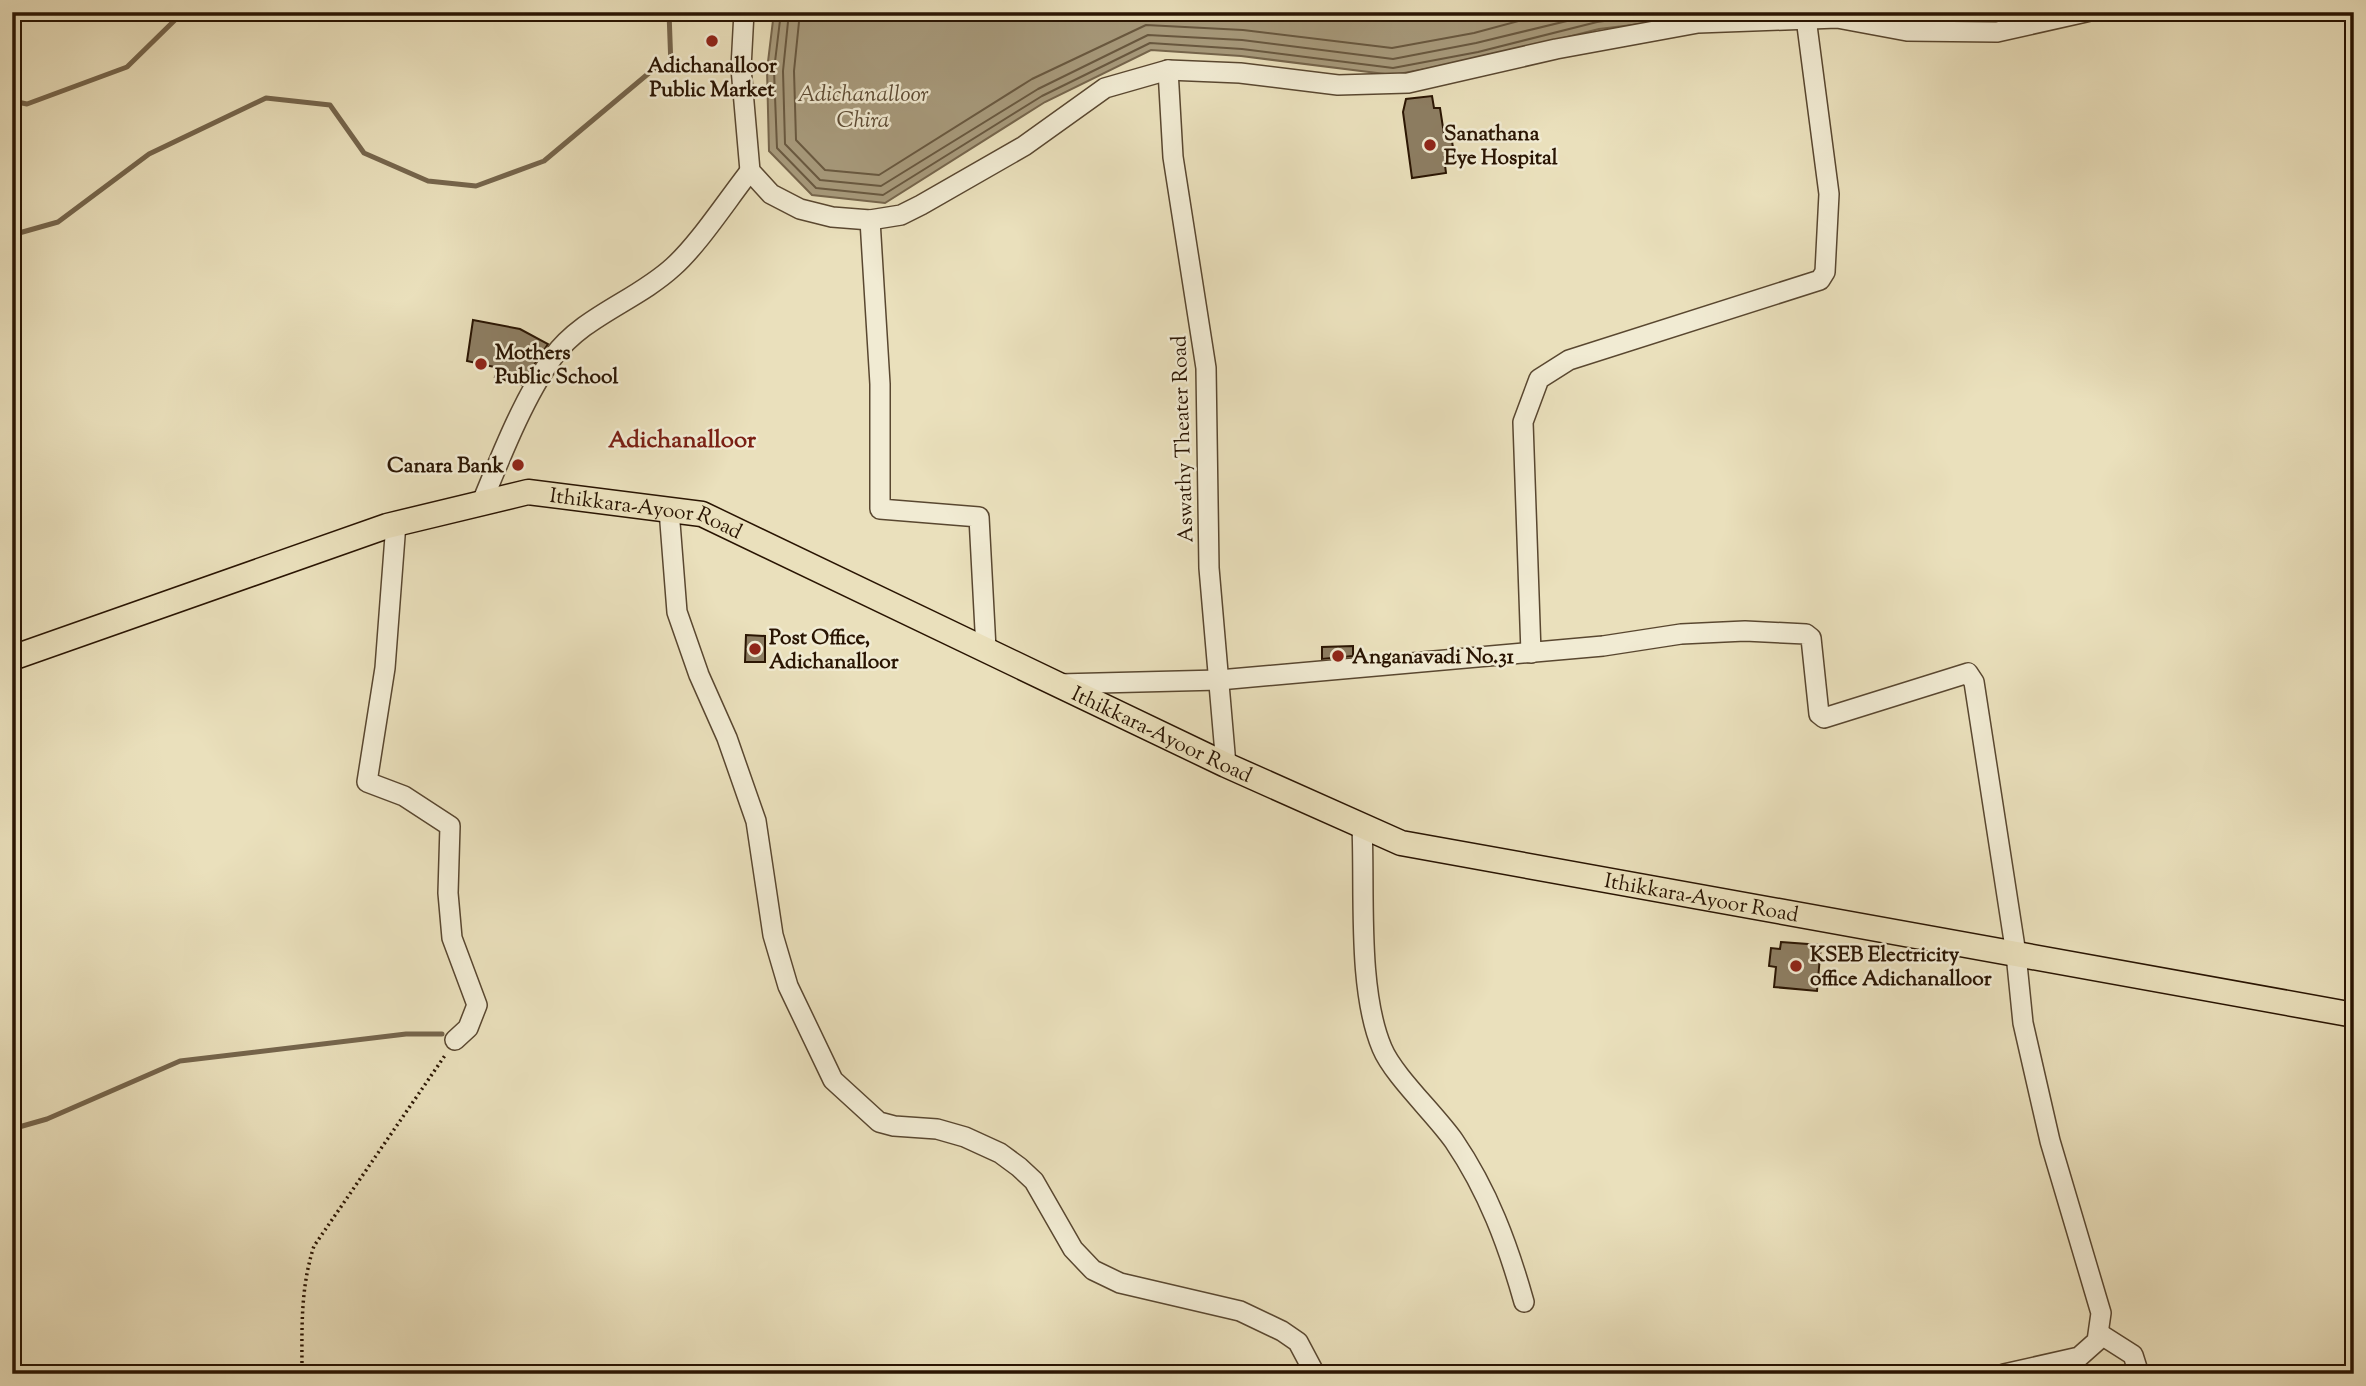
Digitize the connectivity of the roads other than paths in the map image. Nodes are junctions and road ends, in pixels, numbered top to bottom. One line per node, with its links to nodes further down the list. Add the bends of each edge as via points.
1 (744, 12): 6 (street, via 741,68)
2 (2086, 12): 3 (street, via 1997,32 1907,31)
3 (1844, 15): 4 (street)
4 (1806, 18): 5 (street, via 1698,23 1408,83 1338,85); 12 (street, via 1829,194 1825,272 1820,280 1786,292 1569,359 1539,379 1523,422)
5 (1168, 70): 7 (street, via 1105,88 1024,146 922,205 901,215); 14 (street, Aswathy Theater Road, via 1172,157 1206,368 1209,568)
6 (750, 171): 7 (street, via 771,194 800,209); 8 (street, via 673,267 569,340 553,358 507,442)
7 (870, 220): 11 (street, via 880,384 880,509 979,517)
8 (482, 502): 9 (main road, Ithikkara-Ayoor Road, via 528,492); 10 (main road, Ithikkara-Ayoor Road)
9 (670, 510): 11 (main road, Ithikkara-Ayoor Road, via 702,514); 23 (street, via 677,612 756,821 773,935 789,986 833,1080 878,1122 937,1129 1000,1153 1034,1181 1073,1248 1093,1270 1119,1283 1240,1311 1298,1342)
10 (396, 523): 13 (main road, Ithikkara-Ayoor Road); 20 (street, via 385,668 367,782 404,796 450,826 447,893 452,938 477,1005 468,1028)
11 (986, 649): 15 (main road, Ithikkara-Ayoor Road)
12 (1531, 653): 14 (street); 18 (street, via 1681,634 1806,634 1811,638 1819,714 1824,718 1968,673 1974,682)
13 (12, 658)
14 (1219, 680): 15 (street); 16 (street, Aswathy Theater Road)
15 (1058, 684): 16 (main road, Ithikkara-Ayoor Road)
16 (1226, 765): 17 (main road, Ithikkara-Ayoor Road)
17 (1363, 826): 18 (main road, Ithikkara-Ayoor Road, via 1401,843); 21 (street, via 1366,966 1383,1051 1454,1141 1482,1188 1507,1242)
18 (2016, 954): 19 (main road, Ithikkara-Ayoor Road); 22 (street, via 2023,1023 2050,1141 2101,1313)
19 (2354, 1014)
20 (456, 1040)
21 (1524, 1302)
22 (2100, 1334): 24 (street, via 2079,1357); 25 (street, via 2133,1355)
23 (1315, 1374)
24 (2004, 1374)
25 (2139, 1374)

